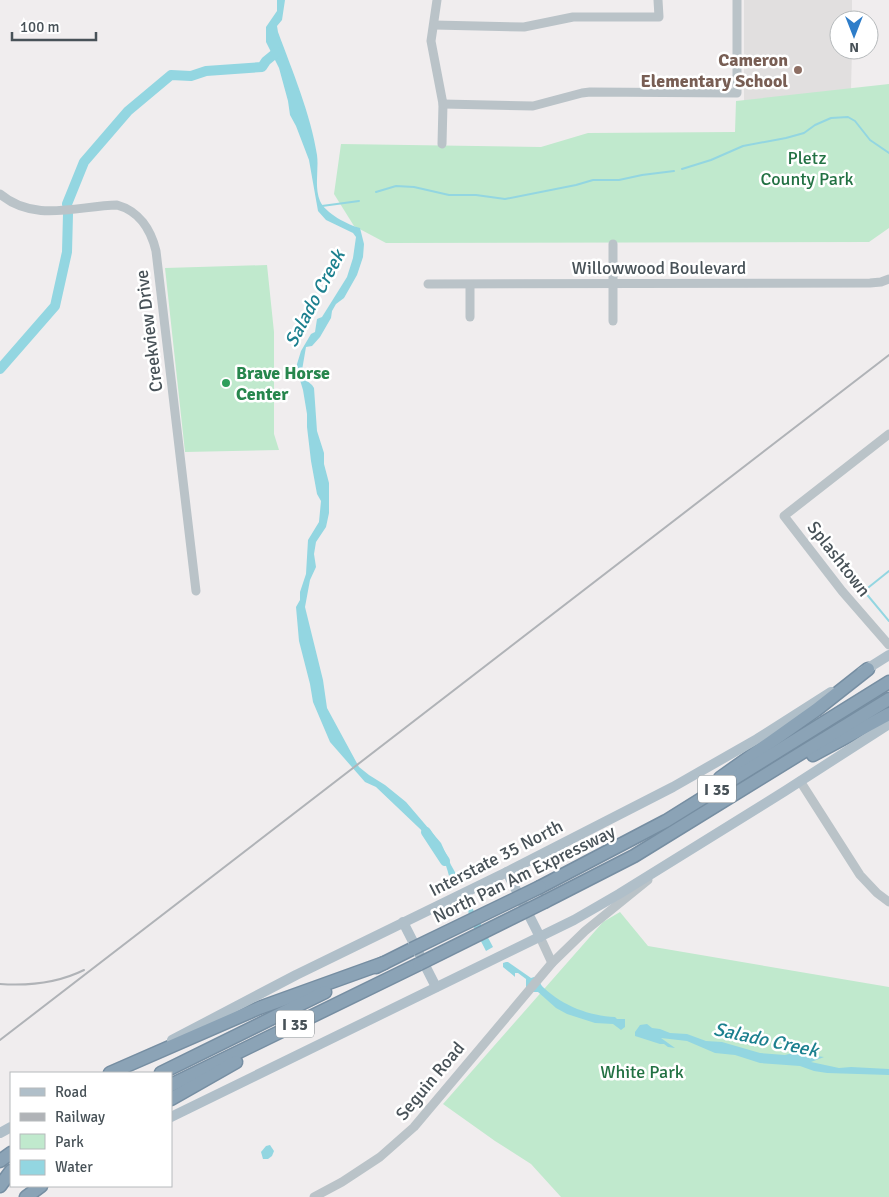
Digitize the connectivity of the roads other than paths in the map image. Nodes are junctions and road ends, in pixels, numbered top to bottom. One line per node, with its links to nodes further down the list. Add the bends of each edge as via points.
1 (437, 0): 4 (street)
2 (658, 0): 4 (street, via 658,17 573,17 524,27)
3 (737, 0): 5 (street, via 737,93 590,92 533,106)
4 (434, 25): 5 (street, via 431,49)
5 (443, 104): 6 (street)
6 (442, 144)
7 (0, 194): 16 (street, Creekview Drive, via 10,202 41,211 128,208 148,229 156,251)
8 (612, 244): 12 (street)
9 (889, 280): 12 (street, Willowwood Boulevard, via 870,283)
10 (428, 284): 11 (street, Willowwood Boulevard)
11 (470, 284): 12 (street, Willowwood Boulevard); 13 (street)
12 (612, 285): 14 (street)
13 (470, 317)
14 (613, 321)
15 (889, 434): 17 (street, Splashtown, via 784,516)
16 (196, 591)
17 (889, 645)
18 (889, 656): 19 (main road, Interstate 35 North)
19 (868, 668): 26 (highway, via 816,710); 28 (main road, Interstate 35 North, via 757,739 673,787)
20 (889, 682): 26 (highway, North Pan Am Expressway / I 35)
21 (889, 699): 25 (highway, North Pan Am Expressway / I 35)
22 (889, 714): 25 (highway)
23 (889, 724): 24 (main road)
24 (800, 781): 27 (main road); 29 (street, via 860,875)
25 (737, 794): 35 (highway, North Pan Am Expressway / I 35, bridge, via 634,856 546,902)
26 (627, 842): 32 (highway, North Pan Am Expressway / I 35, bridge)
27 (677, 857): 31 (main road); 33 (street, Seguin Road, via 585,931)
28 (507, 872): 30 (main road, Interstate 35 North); 31 (main road)
29 (889, 902)
30 (403, 922): 34 (main road); 36 (main road, Interstate 35 North)
31 (540, 938): 33 (street); 34 (main road)
32 (384, 963): 37 (highway, via 259,1008); 38 (highway, North Pan Am Expressway / I 35)
33 (552, 963): 48 (street, Seguin Road, via 414,1127 380,1157)
34 (436, 987): 41 (main road)
35 (275, 1034): 39 (highway, North Pan Am Expressway / I 35); 40 (highway)
36 (111, 1072)
37 (111, 1072)
38 (163, 1072)
39 (172, 1085)
40 (172, 1099)
41 (172, 1116)
42 (10, 1172): 43 (highway)
43 (0, 1186)
44 (40, 1187): 46 (highway)
45 (47, 1187): 47 (main road)
46 (26, 1197)
47 (30, 1197)
48 (314, 1197)

